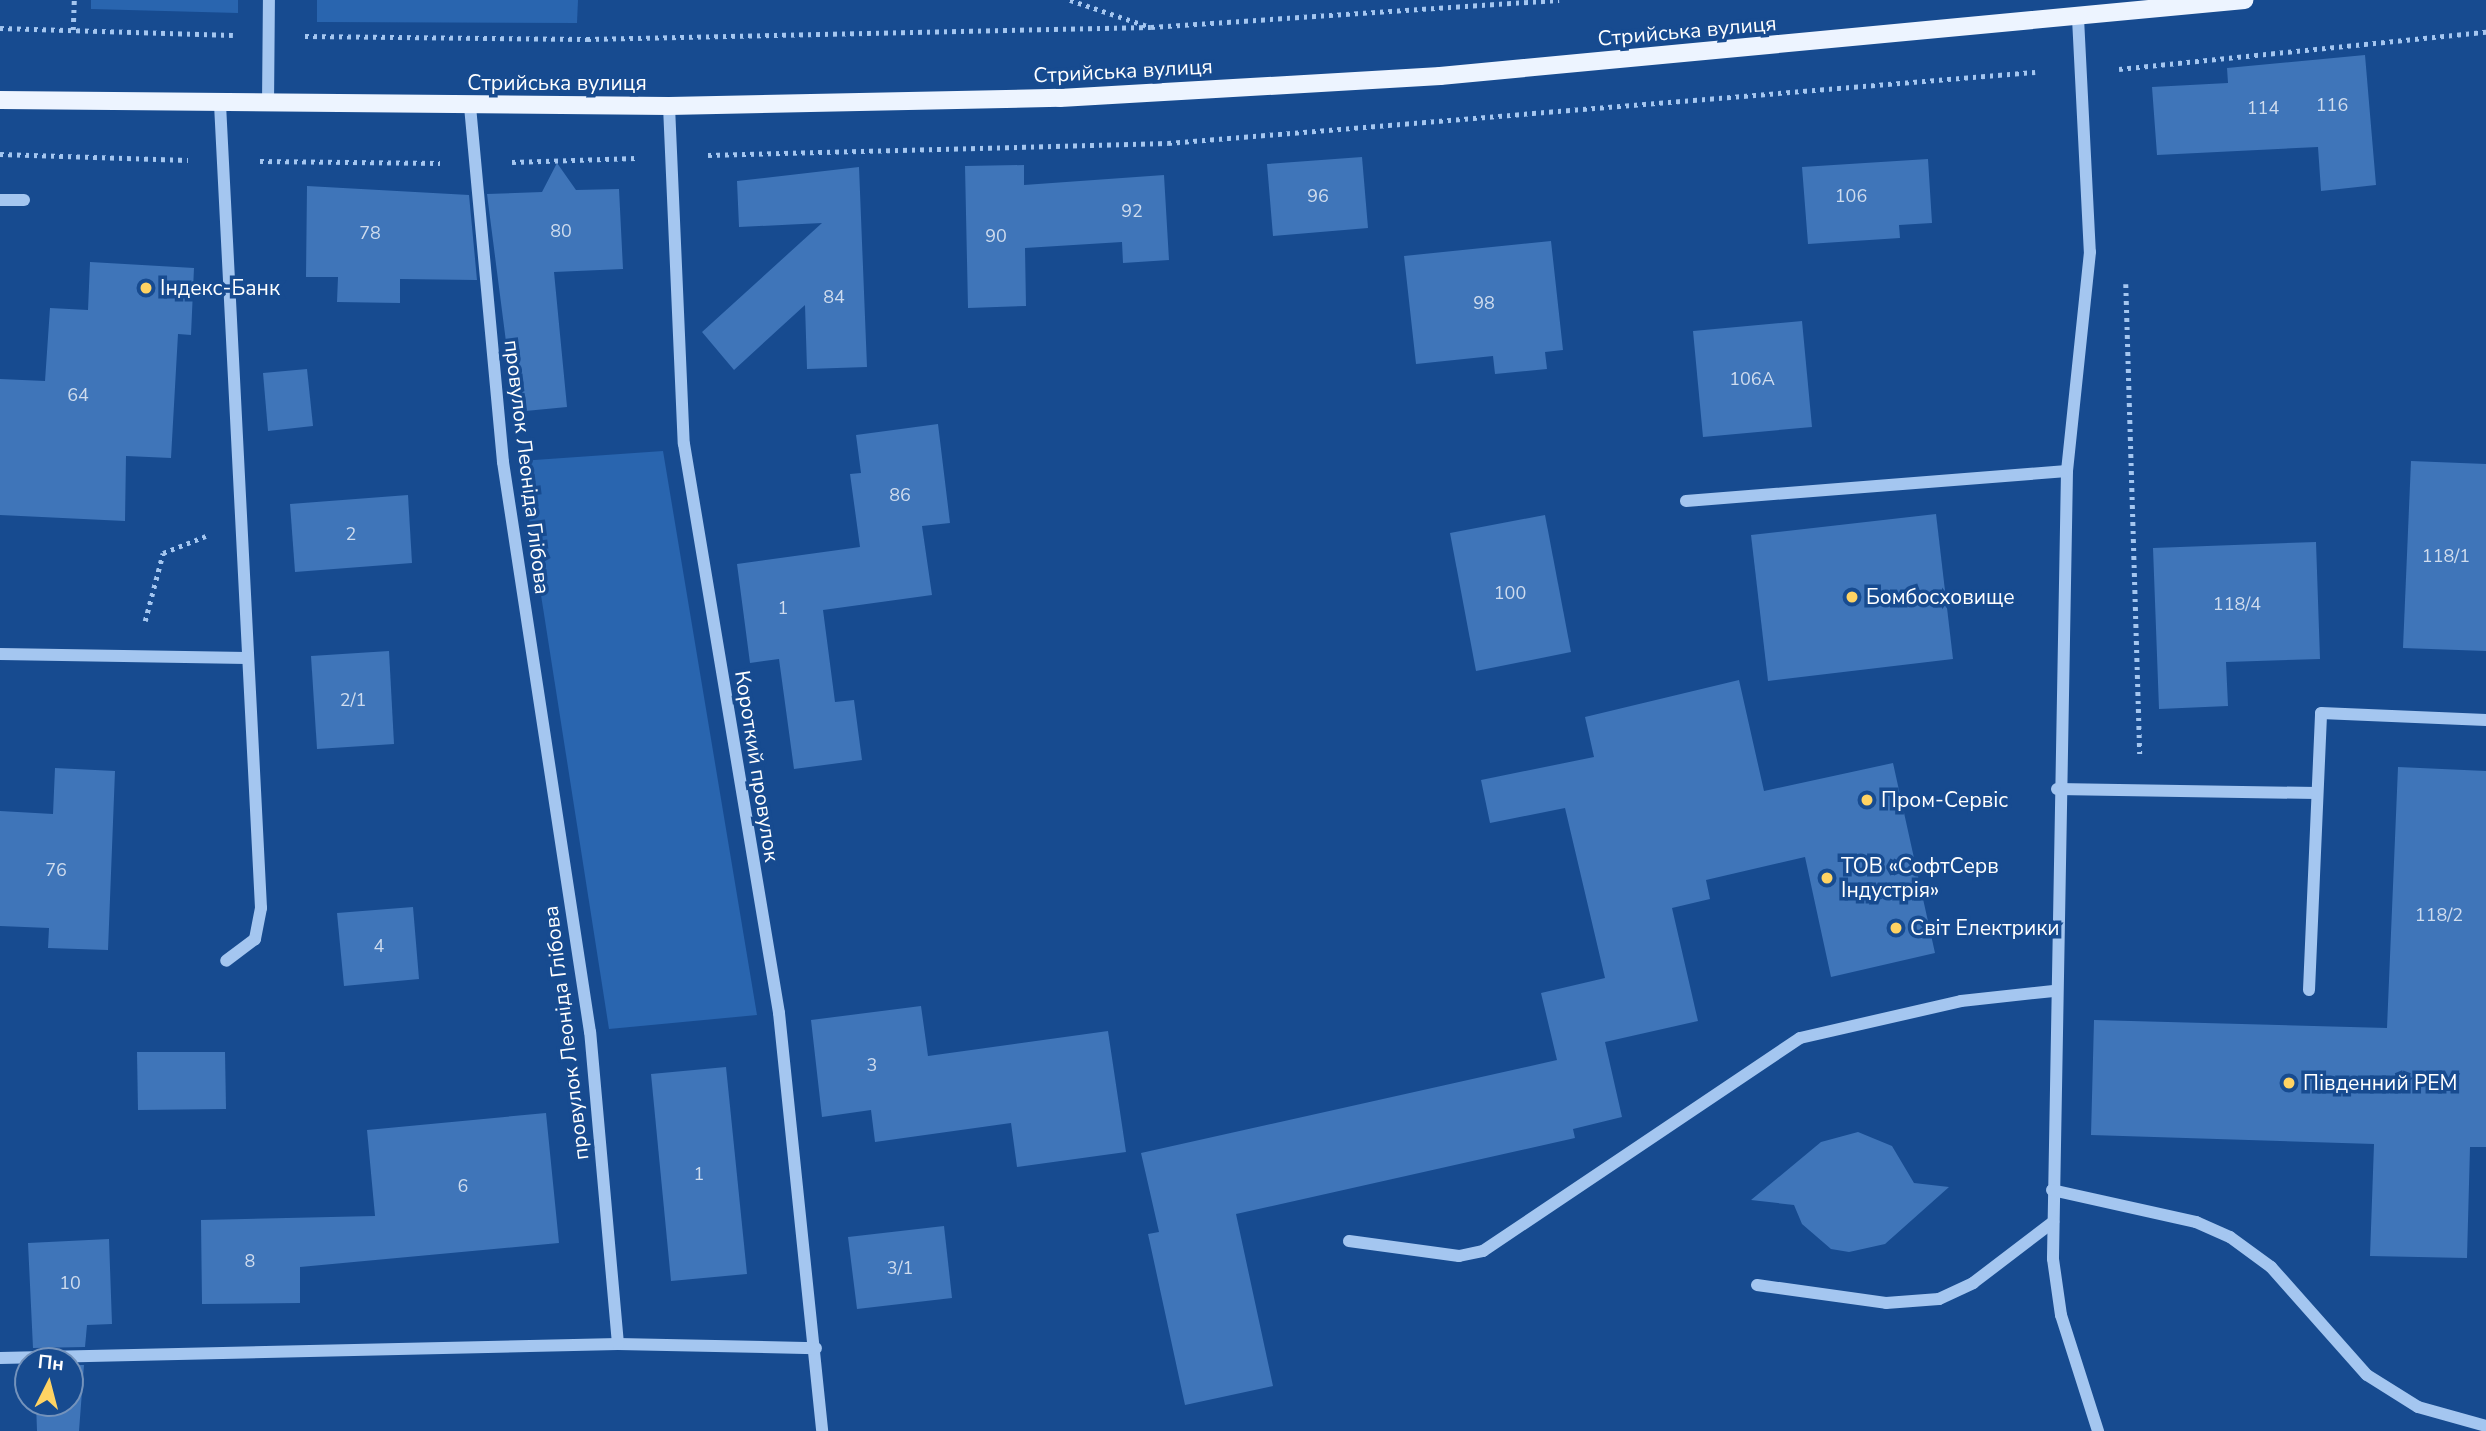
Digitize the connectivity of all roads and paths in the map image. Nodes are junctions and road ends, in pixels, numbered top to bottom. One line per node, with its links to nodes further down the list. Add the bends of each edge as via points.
1 (74, 0): 9 (path)
2 (269, 0): 11 (street)
3 (1070, 0): 7 (path)
4 (1559, 0): 7 (path)
5 (2244, 0): 6 (main road, Стрийська вулиця)
6 (2078, 18): 17 (main road, Стрийська вулиця, via 1440,76 1060,98); 21 (street, via 2090,252)
7 (1151, 27): 11 (path, via 587,39)
8 (0, 29): 9 (path)
9 (73, 30): 11 (path)
10 (2486, 32): 12 (path, via 2119,64)
11 (269, 36): 15 (street)
12 (2120, 78)
13 (0, 100): 14 (main road, Стрийська вулиця)
14 (220, 104): 15 (main road, Стрийська вулиця); 23 (street)
15 (268, 105): 16 (main road, Стрийська вулиця)
16 (470, 106): 17 (main road, Стрийська вулиця); 38 (street, провулок Леоніда Глібова, via 503,462 590,1032)
17 (669, 106): 39 (street, Короткий провулок, via 684,444 779,1013)
18 (0, 200): 19 (street)
19 (23, 200)
20 (2126, 274): 29 (path)
21 (2067, 471): 22 (street); 28 (street)
22 (1686, 500)
23 (239, 523): 25 (path, via 163,553); 26 (street)
24 (0, 654): 25 (street)
25 (135, 656): 26 (street)
26 (247, 658): 31 (street, via 261,908 254,939)
27 (2486, 720): 30 (street, via 2320,713)
28 (2057, 789): 29 (street); 33 (street)
29 (2142, 790): 30 (street)
30 (2317, 793): 32 (street)
31 (226, 961)
32 (2309, 990)
33 (2053, 991): 34 (street); 36 (street, via 1961,1001 1800,1038 1483,1251 1460,1256)
34 (2052, 1191): 35 (street); 41 (street, via 2196,1222 2230,1237 2271,1267 2367,1376 2418,1407)
35 (2053, 1222): 37 (street, via 1973,1283 1939,1298 1886,1303); 43 (street, via 2061,1315)
36 (1349, 1241)
37 (1757, 1285)
38 (618, 1344): 39 (street); 40 (street)
39 (816, 1348): 42 (street, Короткий провулок)
40 (0, 1358)
41 (2486, 1426)
42 (822, 1431)
43 (2098, 1431)

